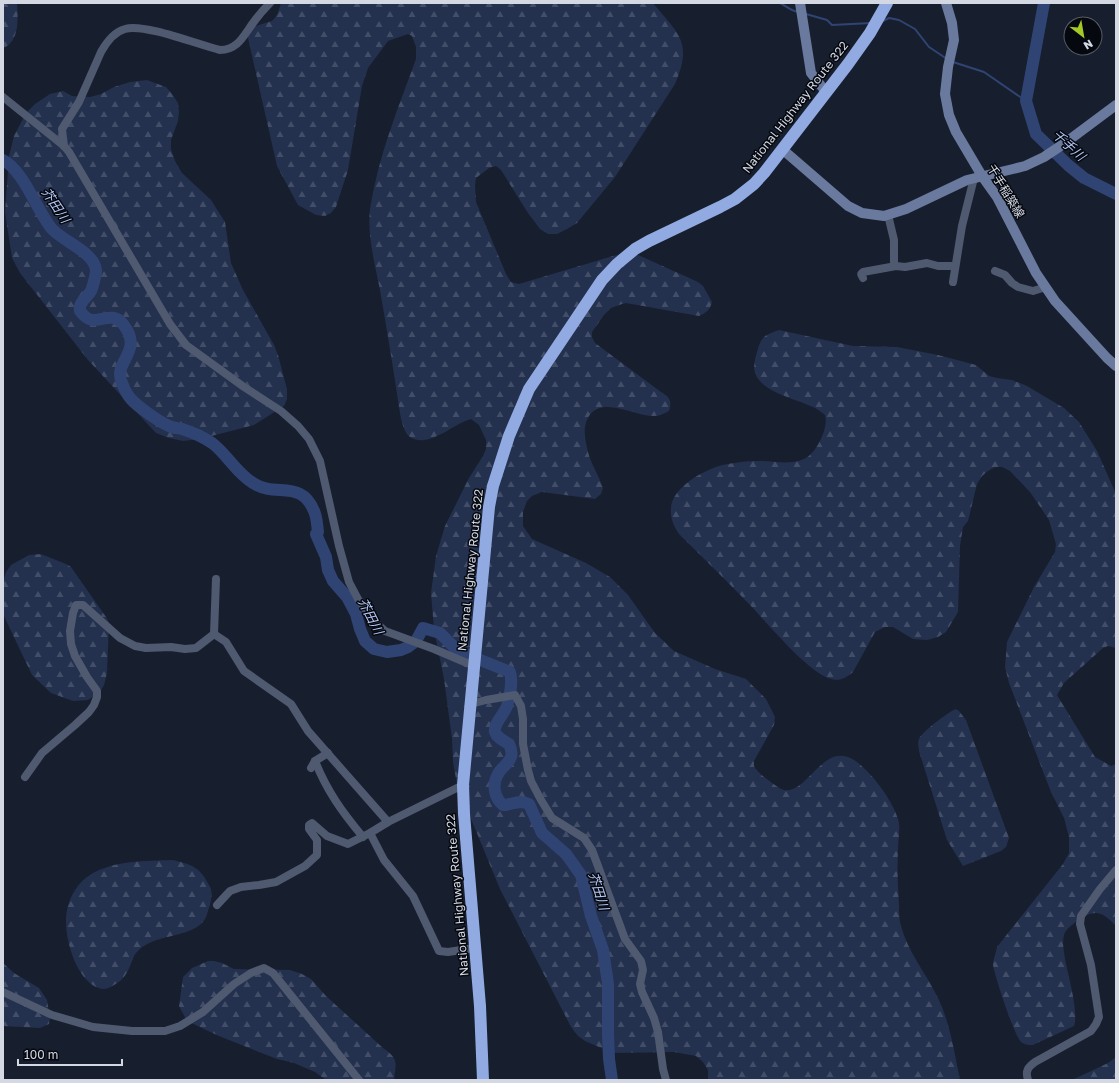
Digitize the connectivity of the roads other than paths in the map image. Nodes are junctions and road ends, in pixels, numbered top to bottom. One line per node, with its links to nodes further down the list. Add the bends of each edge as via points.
1 (270, 3): 8 (street, via 236,46 228,50 146,30 125,29 114,36 101,52 79,102 62,129)
2 (800, 3): 5 (main road, via 811,73)
3 (886, 3): 5 (highway, National Highway Route 322, via 870,33)
4 (946, 3): 10 (main road, 千手稲築線, via 954,40 945,94 949,115)
5 (826, 92): 9 (highway, National Highway Route 322)
6 (3, 97): 8 (street)
7 (1116, 105): 10 (main road, via 1044,157 1025,166)
8 (64, 146): 21 (street, via 170,324 186,345 281,411 308,439 320,461 338,546 349,582 374,621 385,631)
9 (782, 149): 11 (main road, via 848,206 868,214); 21 (highway, National Highway Route 322, via 754,184 735,198 649,241 617,264 602,280 528,389 508,436 493,486)
10 (978, 177): 11 (main road, via 906,209); 13 (street, via 962,226); 17 (main road, 千手稲築線, via 998,197)
11 (888, 214): 12 (street, via 894,240)
12 (894, 266): 13 (street, via 927,263); 15 (street, via 863,272)
13 (955, 266): 16 (street)
14 (995, 271): 17 (street, via 1018,287 1033,291)
15 (863, 278)
16 (953, 282)
17 (1046, 288): 18 (main road, 千手稲築線, via 1060,307)
18 (1116, 366)
19 (216, 579): 20 (street)
20 (214, 634): 23 (street, via 226,642 244,671 291,704 308,732); 24 (street, via 196,648 135,646 120,638 83,605 76,605 72,613 71,644 75,656 97,691 97,697 89,712 42,753)
21 (474, 663): 22 (highway, National Highway Route 322)
22 (471, 704): 25 (highway, National Highway Route 322); 34 (street, via 515,695 519,700 523,719 523,744 531,781 552,818 584,838 625,939 641,960 643,970 640,984 658,1032)
23 (328, 754): 26 (street); 27 (street, via 313,764 345,816)
24 (25, 777)
25 (463, 785): 26 (street); 30 (highway, National Highway Route 322)
26 (388, 822): 27 (street)
27 (367, 835): 29 (street, via 348,844 342,843 327,836 312,823 309,829 317,840 317,855 305,866 276,882 230,891); 30 (street, via 412,896 439,952)
28 (1116, 870): 35 (street, via 1081,916 1080,924 1091,965 1099,1017 1091,1031 1028,1068)
29 (217, 905)
30 (475, 948): 33 (highway, National Highway Route 322)
31 (3, 992): 32 (street, via 52,1015 93,1027 132,1032 165,1031 180,1026 203,1012 234,984 264,968 273,973)
32 (359, 1080)
33 (483, 1080)
34 (666, 1080)
35 (1028, 1080)

